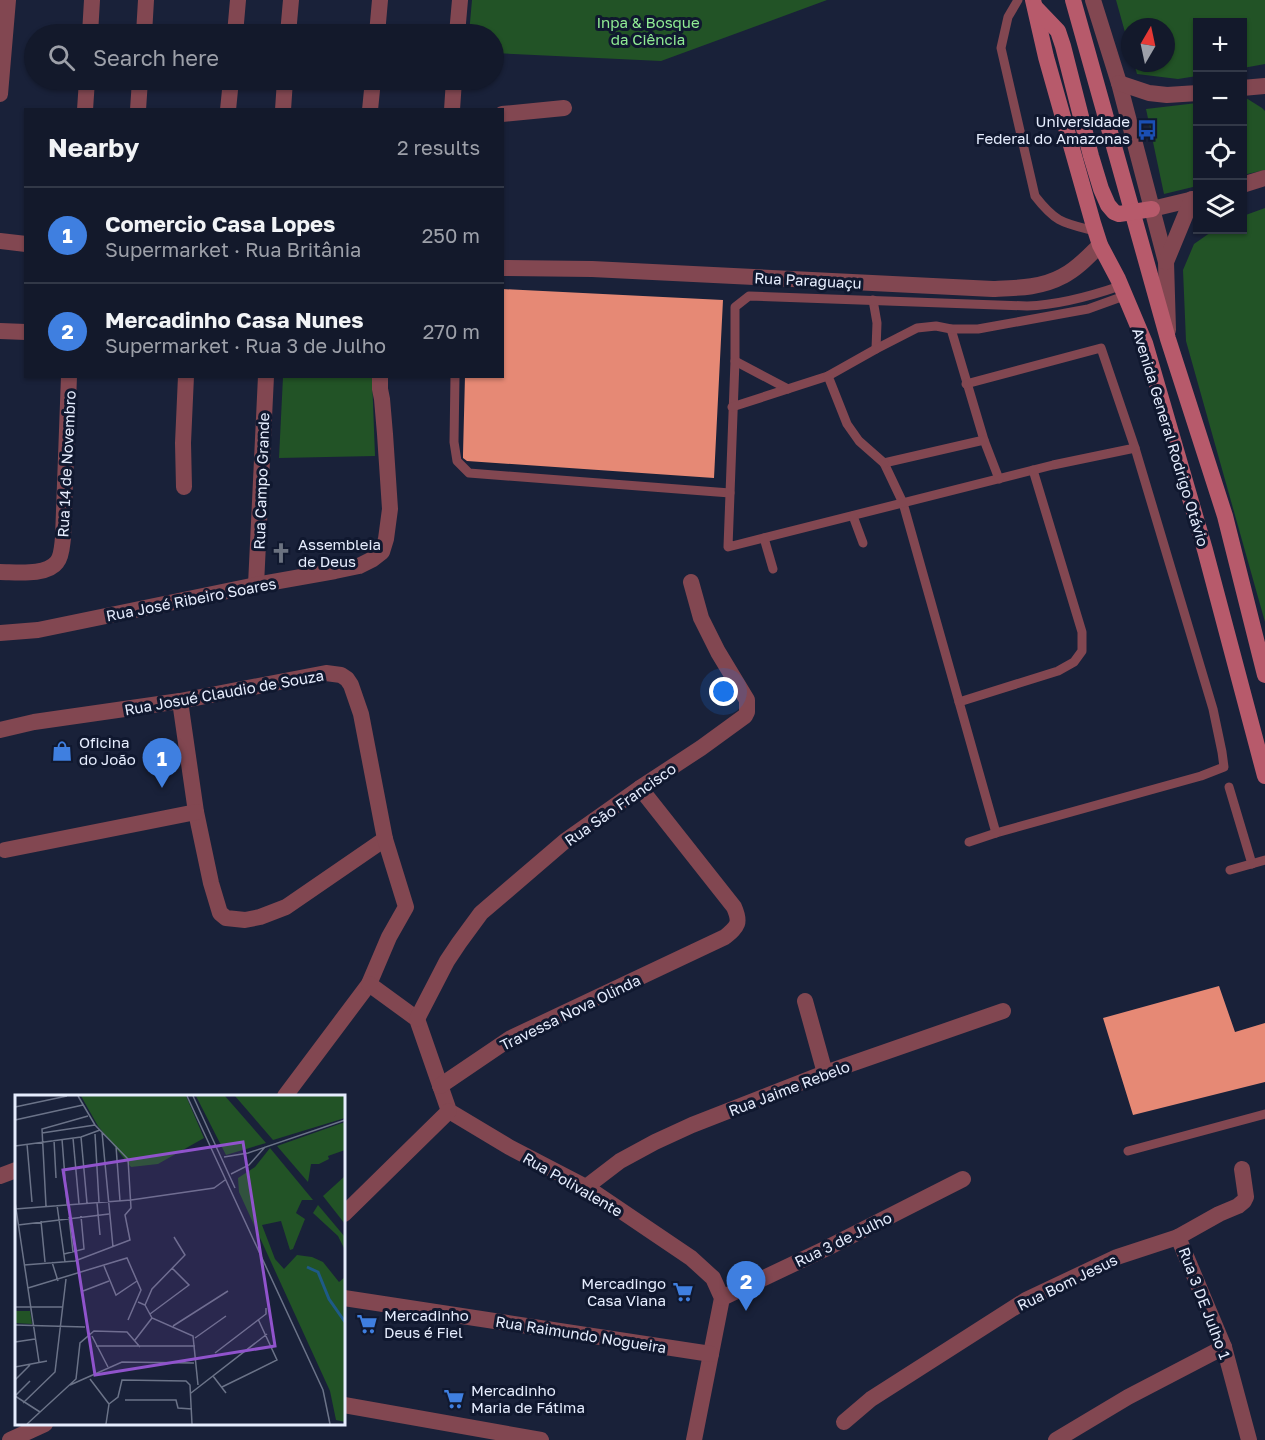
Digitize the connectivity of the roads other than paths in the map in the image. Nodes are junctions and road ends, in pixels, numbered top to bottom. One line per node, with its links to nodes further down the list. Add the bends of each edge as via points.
1 (8, 0): 25 (street)
2 (92, 0): 11 (street)
3 (146, 0): 12 (street)
4 (237, 0): 13 (street)
5 (291, 0): 14 (street)
6 (380, 0): 15 (street)
7 (460, 0): 16 (street)
8 (1073, 0): 39 (main road, Avenida General Rodrigo Otávio)
9 (1093, 0): 17 (street, Avenida General Rodrigo Otávio)
10 (1028, 2): 39 (main road, via 1058,31 1108,205 1114,212); 40 (main road, Avenida General Rodrigo Otávio); 40 (lane, via 1008,17 1001,48 1035,196 1049,213)
11 (91, 24)
12 (145, 24)
13 (236, 24)
14 (289, 24)
15 (378, 24)
16 (459, 24)
17 (1119, 83): 24 (street, via 1149,93); 38 (street, Avenida General Rodrigo Otávio)
18 (86, 90): 26 (street)
19 (139, 90): 27 (street)
20 (230, 90): 28 (street)
21 (284, 90): 29 (street)
22 (372, 90): 30 (street)
23 (453, 90): 31 (street)
24 (1193, 93)
25 (0, 94)
26 (85, 108)
27 (138, 108)
28 (228, 108)
29 (283, 108)
30 (370, 108)
31 (452, 108)
32 (564, 108): 33 (street)
33 (504, 114)
34 (1265, 178): 35 (street)
35 (1247, 183)
36 (1193, 199): 38 (street)
37 (1193, 202): 43 (street)
38 (1152, 209): 39 (main road); 43 (street, Avenida General Rodrigo Otávio)
39 (1132, 213): 50 (main road, Avenida General Rodrigo Otávio)
40 (1098, 238): 44 (street, Rua Paraguaçu, via 1083,261 1064,276 1019,288); 45 (main road, Avenida General Rodrigo Otávio)
41 (0, 241): 42 (street)
42 (24, 244)
43 (1166, 262): 50 (street, Avenida General Rodrigo Otávio)
44 (504, 268)
45 (1122, 291): 46 (lane, via 1039,306); 47 (lane, via 1088,309 1052,317 978,329); 82 (main road, Avenida General Rodrigo Otávio, via 1145,343)
46 (873, 300): 51 (lane); 52 (lane, via 749,296 735,307)
47 (951, 329): 51 (lane, via 917,328); 59 (lane)
48 (0, 331): 49 (street)
49 (24, 332)
50 (1168, 339): 78 (main road, Avenida General Rodrigo Otávio, via 1225,516)
51 (876, 349): 53 (lane)
52 (735, 361): 60 (lane); 61 (lane)
53 (828, 376): 60 (lane); 64 (lane, via 847,424)
54 (69, 378): 74 (street, Rua 14 de Novembro, via 60,556 50,569)
55 (186, 378): 67 (street)
56 (266, 378): 76 (street, Rua Campo Grande)
57 (380, 378): 76 (street, Rua José Ribeiro Soares, via 390,509 382,552 358,567)
58 (455, 378): 68 (lane, via 454,442 457,461 469,473)
59 (966, 384): 62 (lane); 63 (lane, via 1101,348)
60 (788, 389): 61 (lane)
61 (732, 407): 68 (lane)
62 (984, 440): 64 (lane); 66 (lane)
63 (1135, 448): 65 (lane); 86 (lane, via 1213,709 1224,767)
64 (884, 463): 69 (lane)
65 (1033, 470): 66 (lane); 80 (lane, via 1082,632 1082,651 1074,662 1058,670)
66 (999, 479): 69 (lane)
67 (184, 487)
68 (730, 494): 71 (lane, via 728,547)
69 (903, 503): 70 (lane); 80 (lane)
70 (853, 516): 71 (lane); 72 (lane)
71 (764, 538): 73 (lane)
72 (863, 543)
73 (773, 569)
74 (0, 572)
75 (692, 582): 84 (street, Rua São Francisco, via 701,618 747,700 747,712)
76 (256, 585): 77 (street, Rua José Ribeiro Soares, via 38,630)
77 (0, 633)
78 (1265, 675)
79 (180, 701): 81 (street, Rua Josué Claudio de Souza); 85 (street); 87 (street, Rua Josué Claudio de Souza, via 326,673 347,679 362,714)
80 (959, 702): 86 (lane)
81 (0, 730)
82 (1265, 776)
83 (1229, 787): 91 (lane)
84 (640, 788): 96 (street, Rua São Francisco, via 566,841 481,913 447,961); 98 (street, Travessa Nova Olinda, via 734,907 738,916 734,929 725,937 511,1038)
85 (196, 812): 87 (street, via 211,883 220,913 226,918 245,920 286,907); 89 (street)
86 (996, 833): 88 (lane)
87 (385, 839): 93 (street, Rua Josué Claudio de Souza, via 406,907)
88 (969, 842)
89 (5, 850)
90 (1265, 860): 91 (lane)
91 (1252, 864): 92 (lane)
92 (1230, 870)
93 (369, 984): 96 (street); 99 (street, Rua Josué Claudio de Souza)
94 (805, 1001): 97 (street)
95 (1003, 1011): 97 (street, Rua Jaime Rebelo)
96 (417, 1019): 98 (street)
97 (825, 1073): 107 (street, Rua Jaime Rebelo, via 655,1142 620,1161)
98 (440, 1086): 100 (street)
99 (286, 1095)
100 (449, 1111): 107 (street, Rua Polivalente); 108 (street)
101 (1265, 1114): 102 (lane)
102 (1128, 1151)
103 (1242, 1169): 109 (street, Rua Bom Jesus, via 1244,1201)
104 (15, 1170): 105 (street)
105 (0, 1176)
106 (963, 1179): 111 (street, Rua 3 de Julho)
107 (586, 1187): 111 (street, Rua Polivalente, via 691,1258 713,1278)
108 (345, 1213)
109 (1178, 1237): 112 (street, Rua 3 DE Julho 1); 115 (street, Rua Bom Jesus, via 1117,1257 1026,1300 871,1399)
110 (345, 1298): 113 (street, Rua Raimundo Nogueira)
111 (722, 1298): 113 (street)
112 (1224, 1347): 120 (street); 121 (street, Rua 3 DE Julho 1)
113 (711, 1354): 119 (street)
114 (345, 1405): 118 (street)
115 (844, 1422)
116 (43, 1425): 117 (street)
117 (10, 1440)
118 (541, 1440)
119 (694, 1440)
120 (1056, 1440)
121 (1249, 1440)

